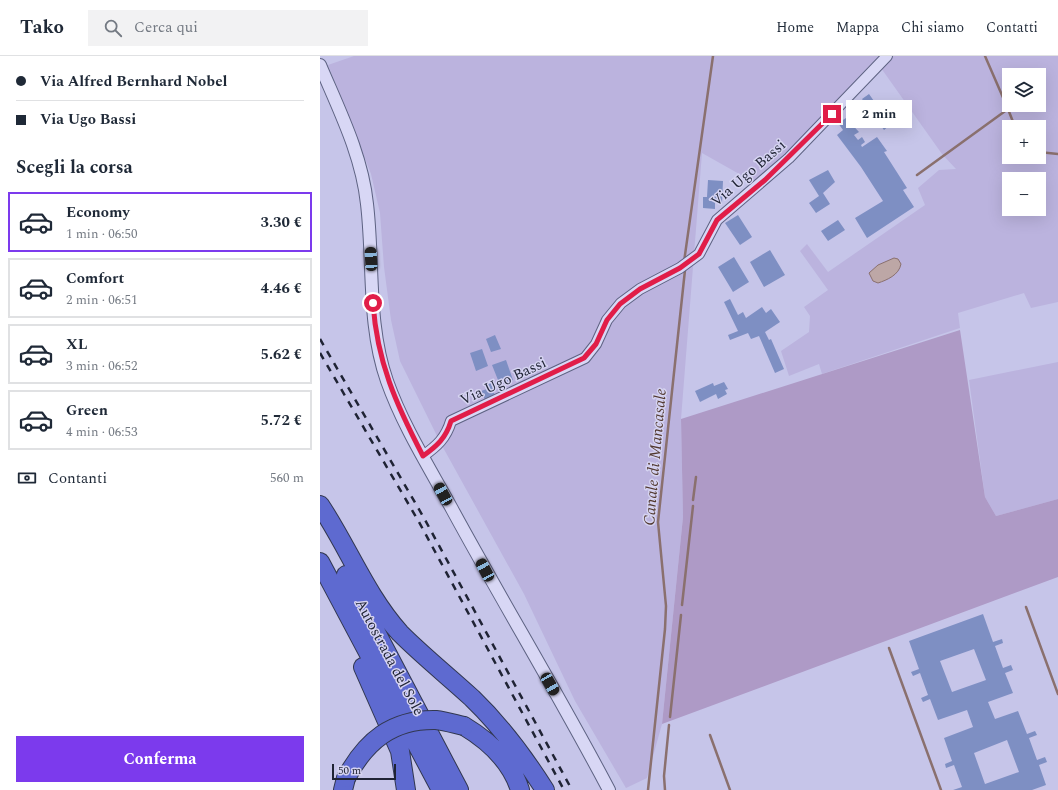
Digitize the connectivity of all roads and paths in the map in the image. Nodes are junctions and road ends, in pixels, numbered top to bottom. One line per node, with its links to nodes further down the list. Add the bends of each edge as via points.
1 (888, 56): 3 (street, Via Ugo Bassi, via 789,158 717,220 699,254 620,304 607,320 596,344 584,358 451,421 442,441)
2 (320, 65): 3 (street, via 363,176 370,230 374,318 382,362 399,410)
3 (423, 456): 14 (street)
4 (320, 505): 13 (highway, via 368,589 400,632 473,699 513,743)
5 (320, 525): 11 (highway, Autostrada del Sole)
6 (320, 562): 10 (highway, Autostrada del Sole)
7 (320, 567): 9 (highway, via 400,751)
8 (344, 784): 12 (highway, bridge, via 362,751 387,731 414,721 438,720 464,726 489,743 504,760)
9 (406, 790)
10 (441, 790)
11 (459, 790)
12 (520, 790)
13 (545, 790)
14 (609, 790)

